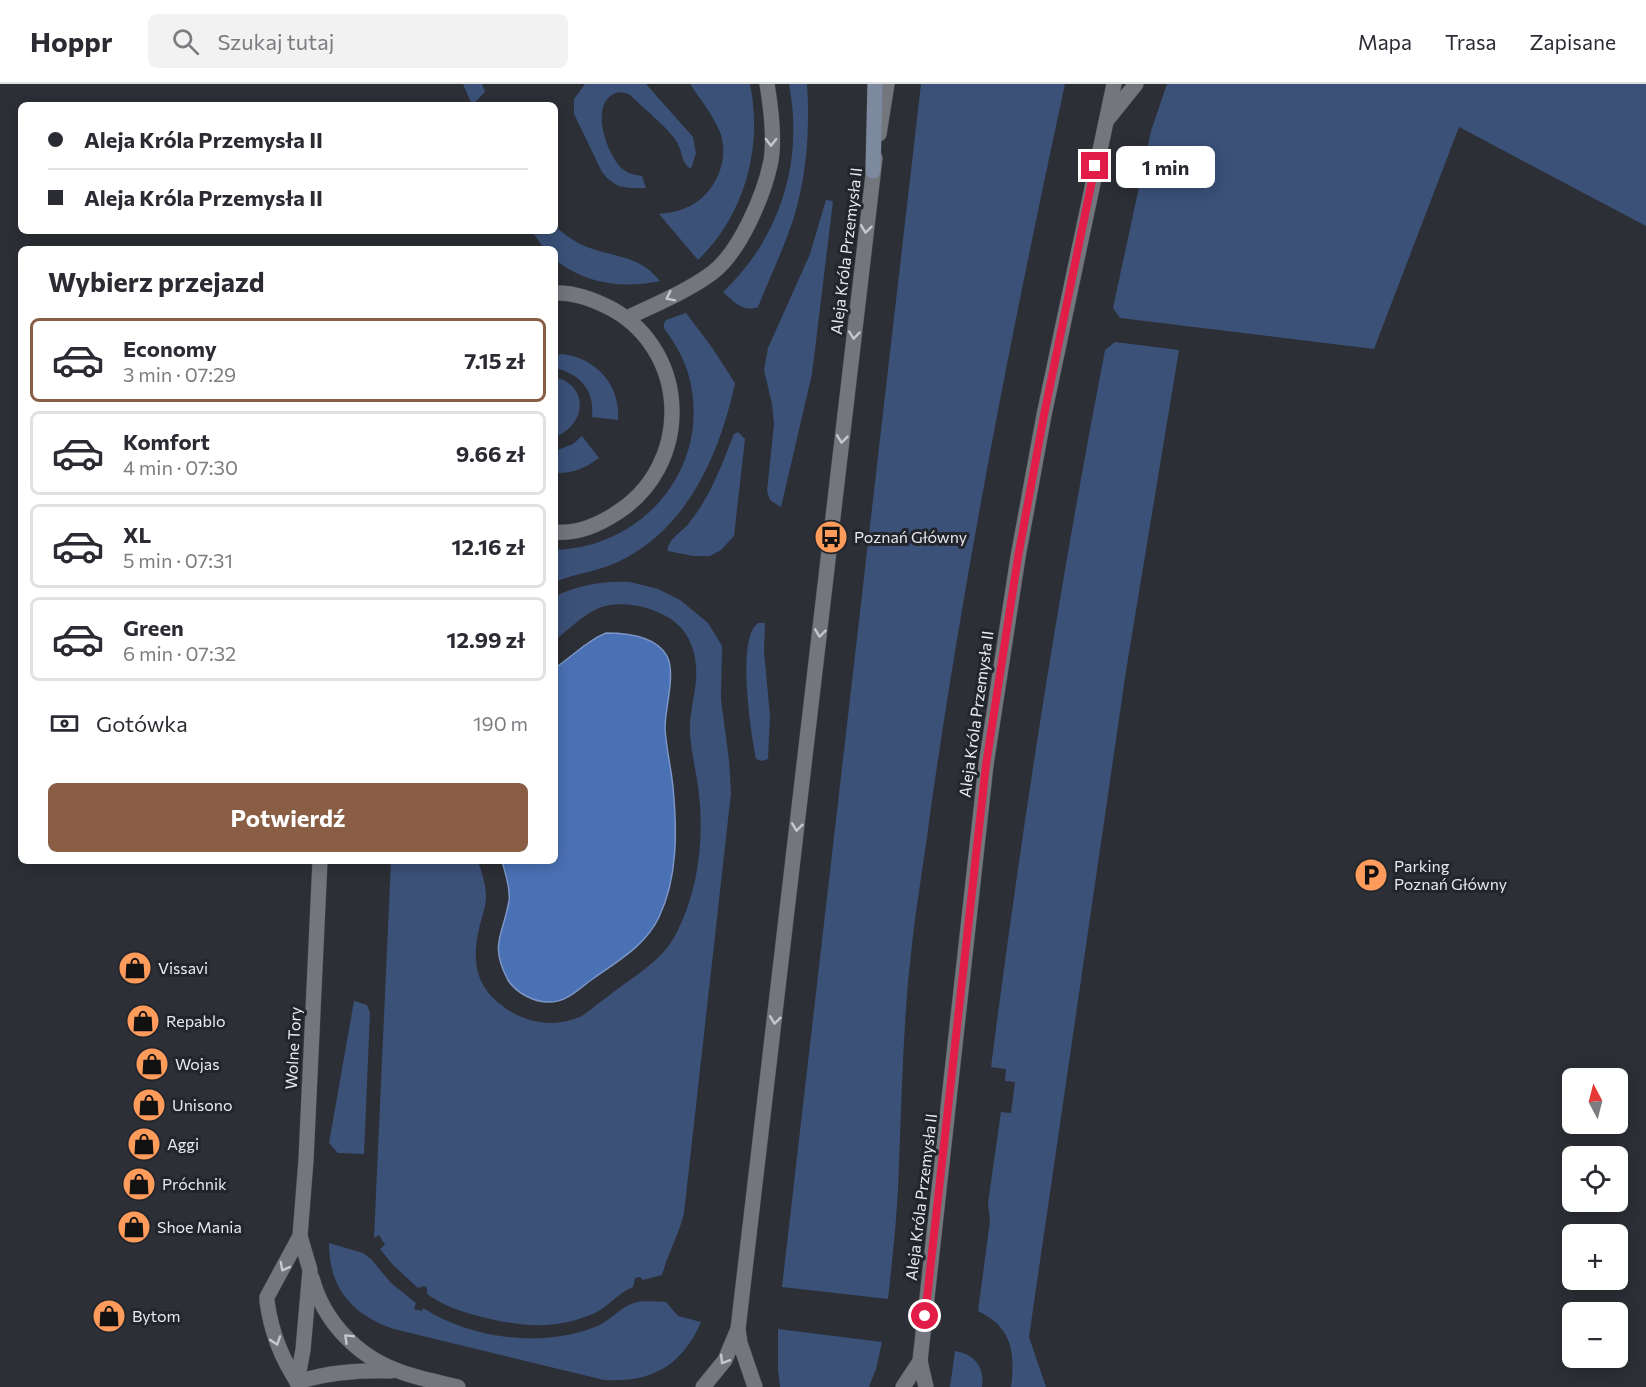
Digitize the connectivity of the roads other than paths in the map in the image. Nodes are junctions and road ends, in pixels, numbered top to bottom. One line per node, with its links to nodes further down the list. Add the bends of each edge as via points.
1 (767, 84): 9 (street, one-way to 9, via 772,115 771,160 754,211 733,249 714,272)
2 (875, 84): 7 (street)
3 (887, 84): 7 (street, Aleja Króla Przemysła II)
4 (1114, 84): 6 (street, Aleja Króla Przemysła II)
5 (1136, 84): 6 (street)
6 (1105, 123): 15 (street, Aleja Króla Przemysła II, via 1044,415 986,765)
7 (873, 171): 14 (street, Aleja Króla Przemysła II, one-way to 14)
8 (558, 293): 9 (street, via 597,301)
9 (627, 318): 10 (street, via 652,344 667,376 673,412 668,447 653,480 628,506 598,524)
10 (558, 532)
11 (320, 864): 12 (street, Wolne Tory)
12 (300, 1236): 13 (street, Wolne Tory); 17 (street, Wolne Tory, one-way to 17, via 267,1297 279,1349)
13 (309, 1270): 16 (street, one-way to 13, via 345,1337 319,1300); 17 (street, Wolne Tory)
14 (738, 1329): 19 (street, one-way to 19, via 725,1360); 20 (street, Aleja Króla Przemysła II)
15 (920, 1361): 21 (street, Aleja Króla Przemysła II); 22 (street)
16 (396, 1371): 17 (street, via 350,1370 322,1374); 18 (street)
17 (298, 1384)
18 (458, 1387)
19 (703, 1387)
20 (755, 1387)
21 (903, 1387)
22 (926, 1387)

